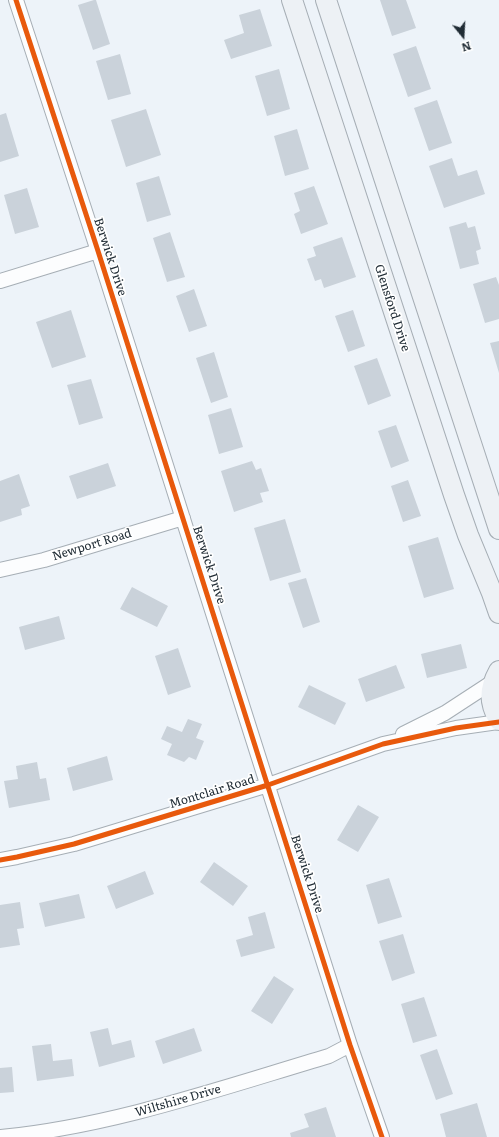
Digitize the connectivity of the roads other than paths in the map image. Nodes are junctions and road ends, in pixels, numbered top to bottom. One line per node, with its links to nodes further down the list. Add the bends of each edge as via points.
1 (16, 0): 4 (street, Berwick Drive)
2 (292, 0): 9 (main road, Glensford Drive, via 449,481)
3 (326, 0): 7 (main road)
4 (98, 251): 5 (street); 6 (street, Berwick Drive)
5 (0, 281)
6 (183, 518): 8 (street, Newport Road, via 44,560); 13 (street, Berwick Drive)
7 (499, 529)
8 (0, 570)
9 (499, 613)
10 (496, 676): 11 (main road, via 491,695 493,709); 12 (street, Montclair Road, via 445,713)
11 (499, 721): 12 (street, Montclair Road)
12 (383, 744): 13 (street, Montclair Road)
13 (268, 785): 14 (street, Montclair Road, via 74,844); 15 (street, Berwick Drive)
14 (0, 860)
15 (350, 1045): 16 (street, Wiltshire Drive, via 329,1056 132,1114 76,1127); 17 (street, Berwick Drive)
16 (0, 1137)
17 (382, 1137)

